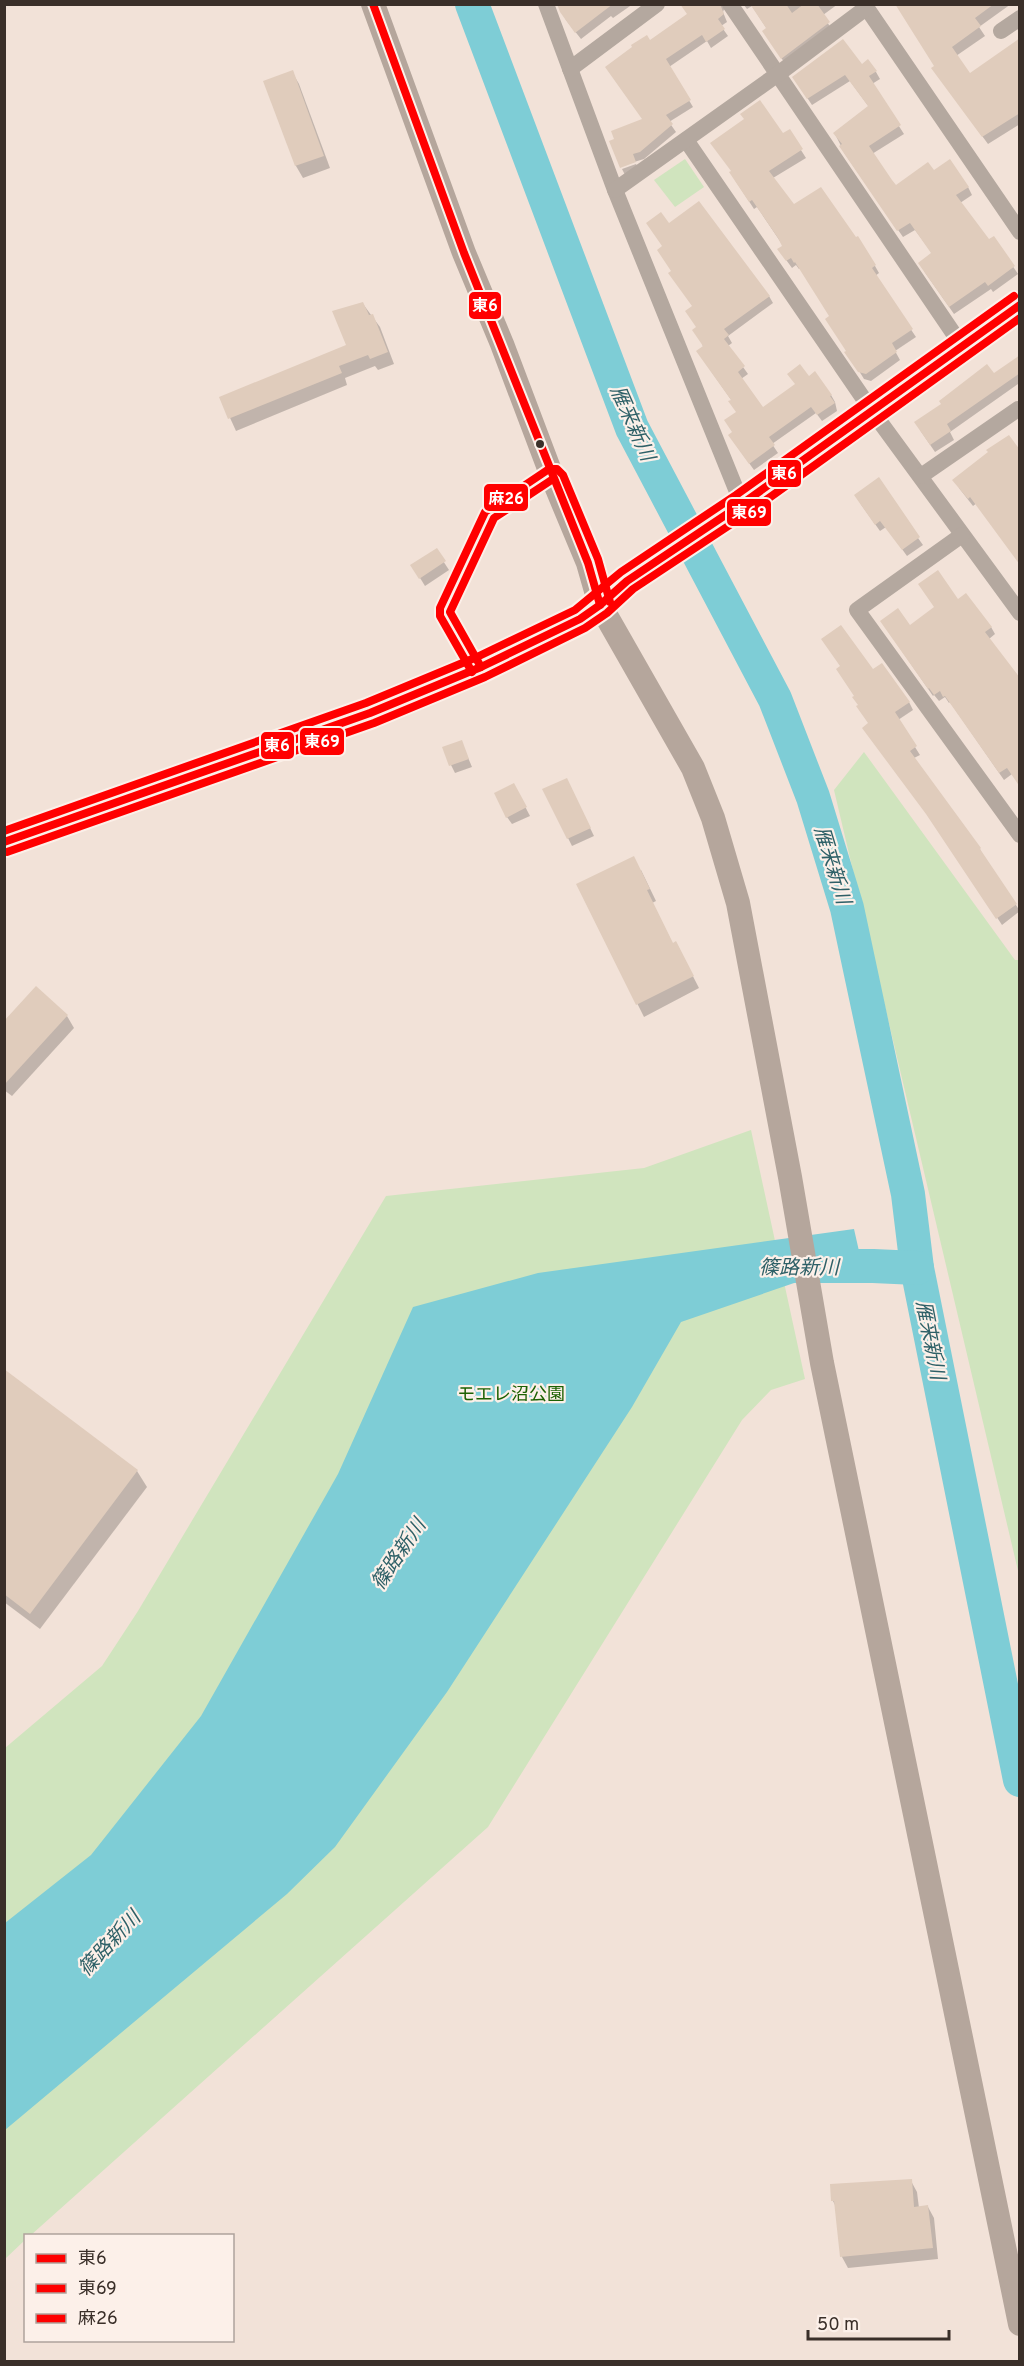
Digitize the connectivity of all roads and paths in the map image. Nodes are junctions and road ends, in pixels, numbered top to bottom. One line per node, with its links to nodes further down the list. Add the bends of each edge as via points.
1 (373, 4): 18 (street)
2 (546, 4): 8 (street)
3 (657, 4): 8 (street)
4 (730, 4): 9 (street)
5 (865, 6): 9 (street); 12 (street)
6 (1020, 18): 7 (street)
7 (1001, 31)
8 (570, 69): 11 (street)
9 (778, 74): 10 (street); 14 (street)
10 (686, 140): 11 (street); 15 (street)
11 (615, 190): 19 (street)
12 (1020, 232)
13 (1020, 304): 14 (street)
14 (962, 346): 15 (street)
15 (872, 411): 17 (street); 19 (street)
16 (1020, 411): 17 (street)
17 (921, 476): 20 (street)
18 (553, 479): 21 (street, via 588,563); 23 (lane, via 494,518 450,612)
19 (742, 504): 21 (street, via 627,581)
20 (962, 535): 22 (street); 24 (street, via 857,610)
21 (600, 605): 23 (street, via 580,619); 26 (street, via 693,768 713,818 738,903 820,1350)
22 (1020, 613)
23 (481, 667): 25 (street, via 370,713)
24 (1020, 835)
25 (4, 842)
26 (1020, 2324)

